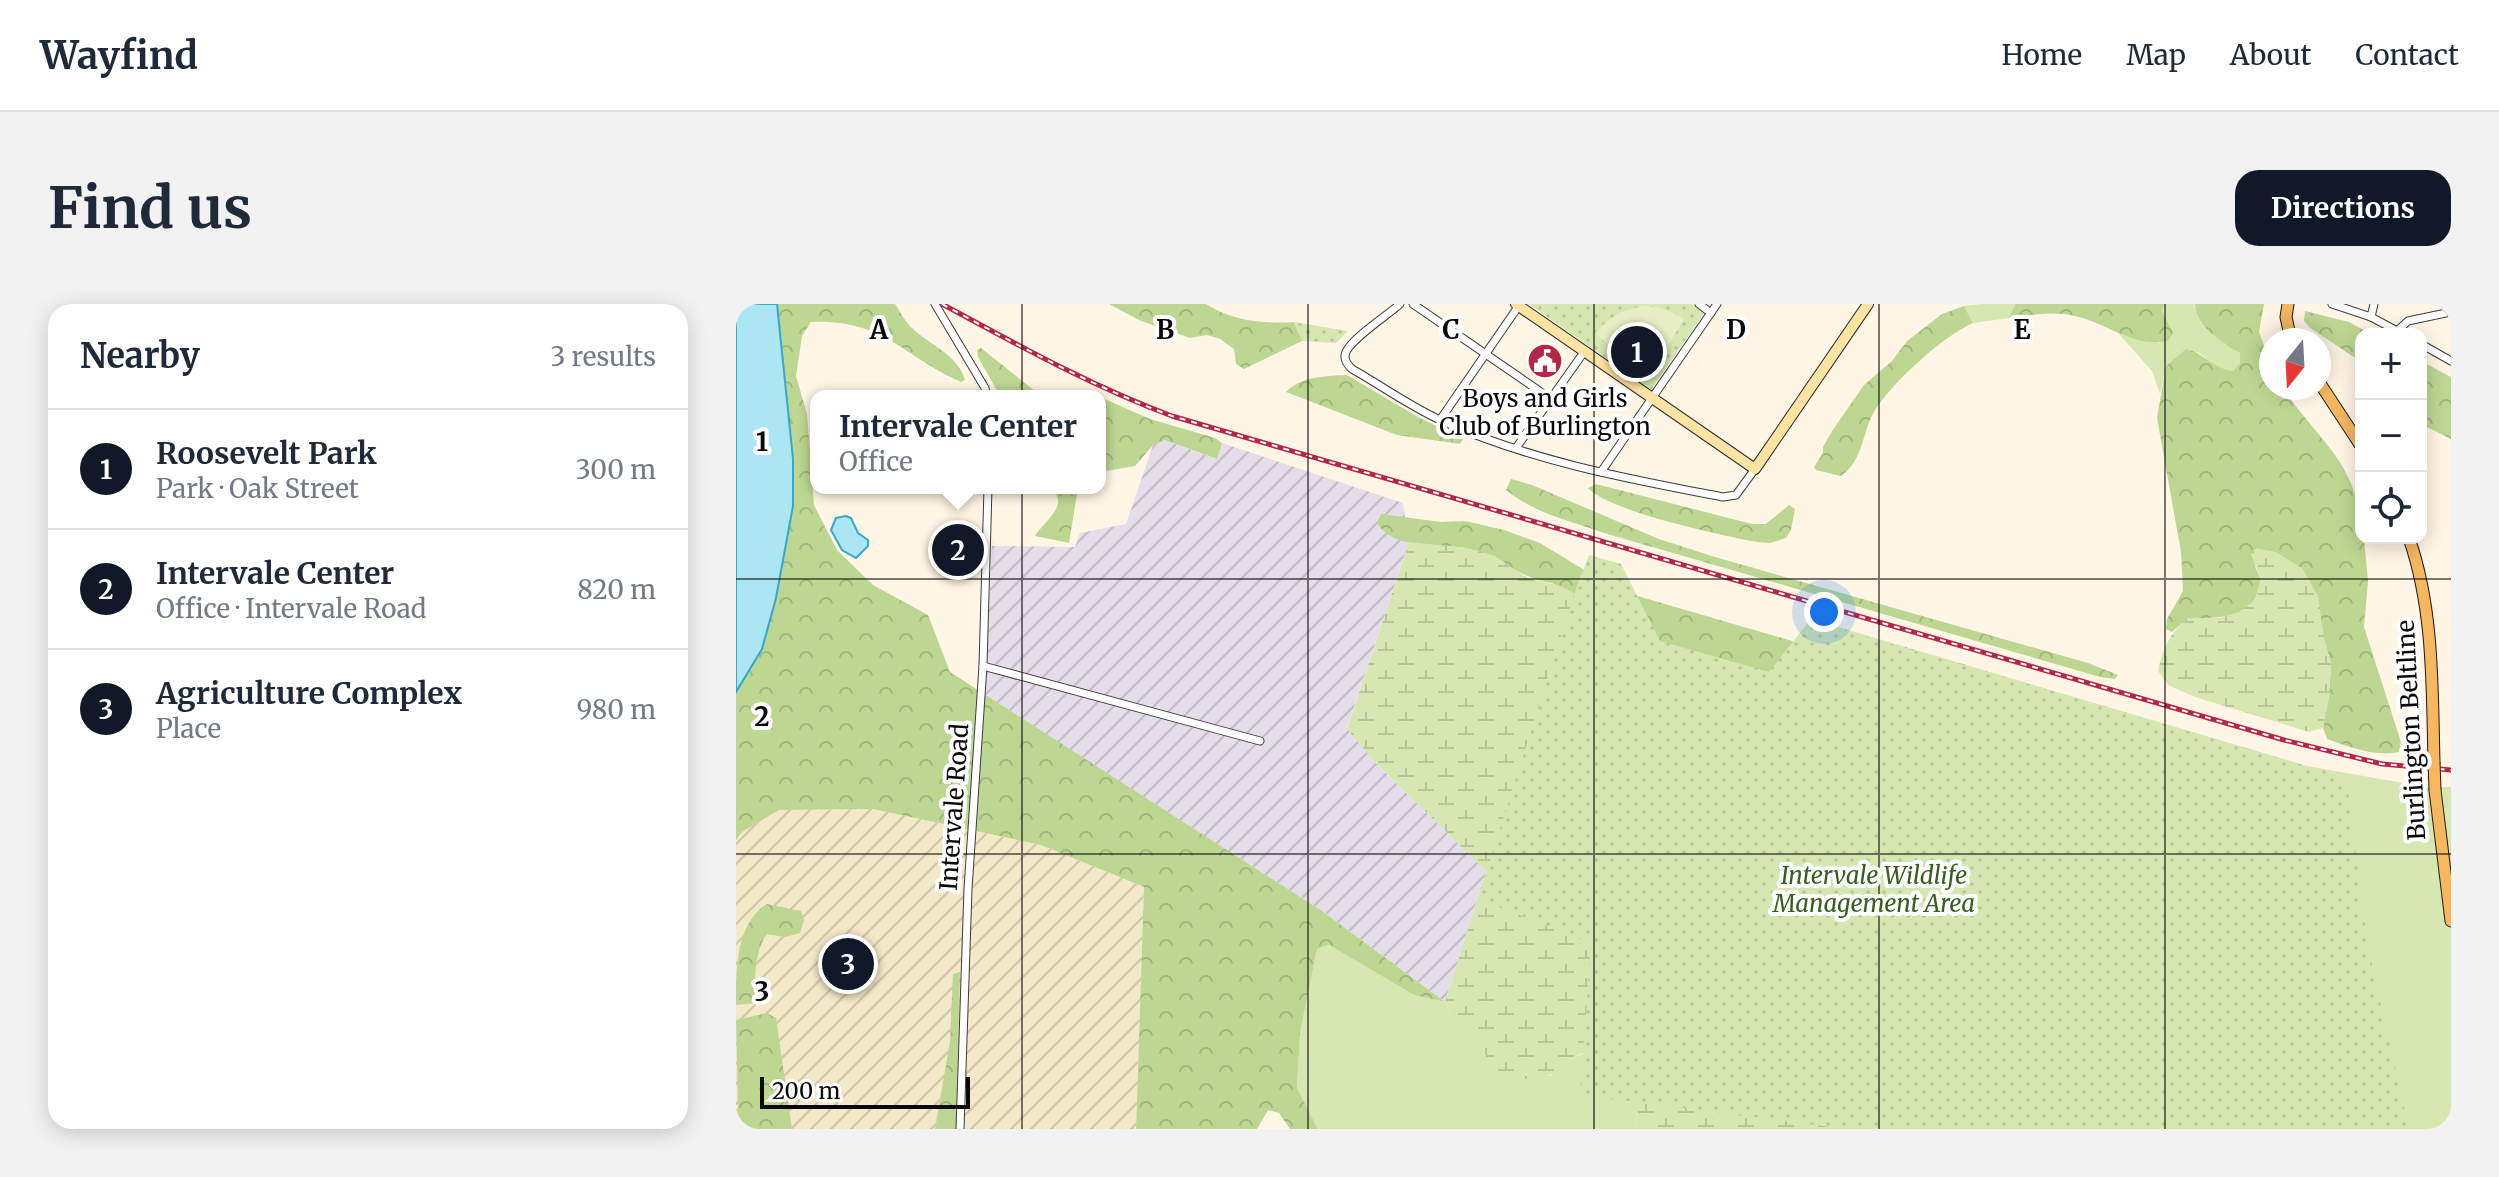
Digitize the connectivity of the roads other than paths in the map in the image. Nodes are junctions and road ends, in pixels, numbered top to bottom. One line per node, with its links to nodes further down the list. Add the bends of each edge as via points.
1 (935, 304): 21 (street)
2 (1400, 304): 25 (street, via 1351,345 1346,362)
3 (1413, 304): 19 (street)
4 (1699, 304): 12 (street)
5 (1717, 304): 12 (street)
6 (1868, 304): 28 (street)
7 (2288, 304): 14 (main road)
8 (2332, 304): 13 (street)
9 (2374, 304): 13 (street)
10 (1518, 305): 18 (street); 19 (street)
11 (2449, 310): 16 (street, via 2408,321)
12 (1711, 313): 22 (street)
13 (2371, 317): 15 (street)
14 (2288, 328)
15 (2392, 328)
16 (2403, 328)
17 (2427, 347): 20 (street)
18 (1584, 352): 22 (street); 23 (street)
19 (1485, 354): 23 (street); 25 (street)
20 (2451, 361)
21 (986, 390)
22 (1652, 398): 28 (street); 29 (street)
23 (1551, 399): 27 (street)
24 (2331, 400): 26 (main road)
25 (1440, 420): 27 (street)
26 (2355, 437)
27 (1516, 448): 29 (street)
28 (1755, 469): 29 (street, via 1736,495 1727,498)
29 (1601, 472)
30 (988, 494): 32 (street, Intervale Road)
31 (2411, 544): 34 (main road, Burlington Beltline, bridge, via 2429,634 2439,843)
32 (983, 666): 33 (street); 35 (street, Intervale Road)
33 (1260, 741)
34 (2451, 921)
35 (960, 1129)

